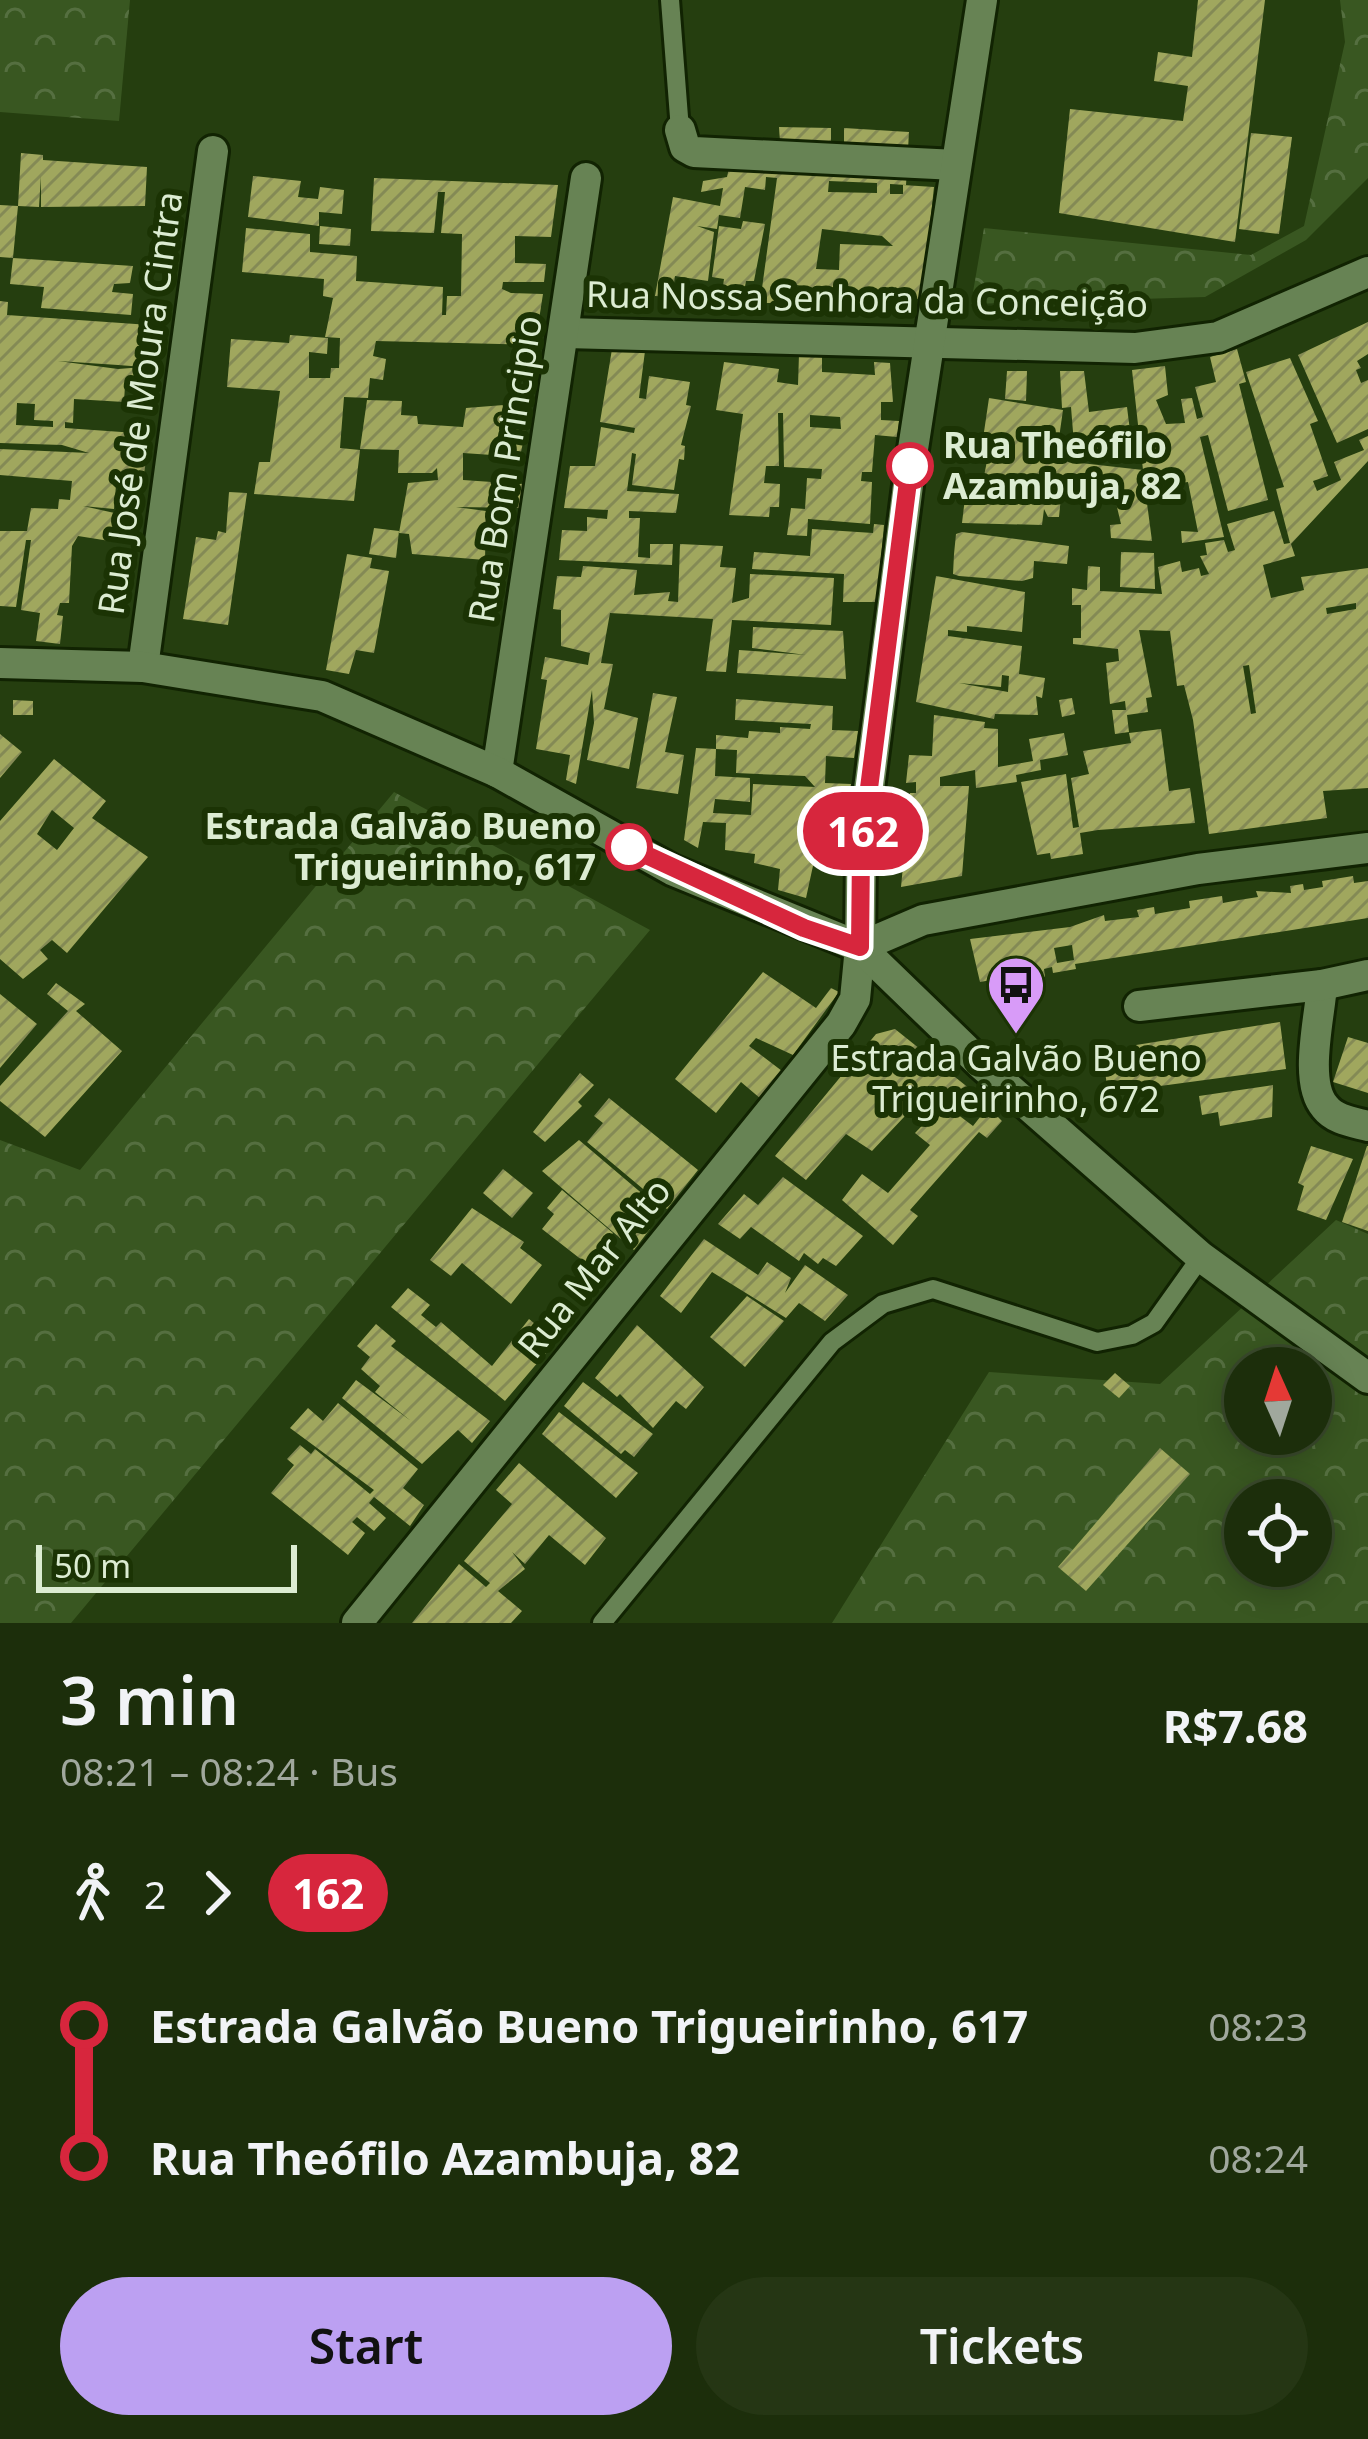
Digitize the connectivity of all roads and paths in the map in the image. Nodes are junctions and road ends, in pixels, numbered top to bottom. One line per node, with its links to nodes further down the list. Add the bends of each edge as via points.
1 (670, 0): 3 (lane)
2 (982, 0): 5 (street, Rua Mar Alto)
3 (680, 130): 5 (street, via 694,152)
4 (213, 151): 11 (street, Rua José de Moura Cintra)
5 (956, 165): 9 (street, Rua Mar Alto)
6 (586, 178): 8 (street, Rua Bom Principio)
7 (1368, 272): 9 (street, Rua Nossa Senhora da Conceição, via 1218,337 1135,348)
8 (566, 333): 9 (street, Rua Nossa Senhora da Conceição); 12 (street, Rua Bom Principio)
9 (927, 346): 14 (street, Rua Mar Alto, via 861,851)
10 (0, 663): 11 (street)
11 (143, 667): 12 (street, via 322,696)
12 (497, 772): 14 (street, via 672,870)
13 (1368, 848): 14 (street, via 1198,869 923,920)
14 (860, 947): 19 (street); 21 (street, Rua Mar Alto, via 855,999 841,1024)
15 (1368, 975): 16 (street)
16 (1322, 986): 17 (street); 18 (street, via 1315,1087 1335,1117)
17 (1139, 1006)
18 (1368, 1126)
19 (1201, 1258): 20 (street); 22 (lane, via 1154,1323 1097,1342 934,1289 883,1304 832,1342)
20 (1368, 1378)
21 (357, 1623)
22 (602, 1623)

